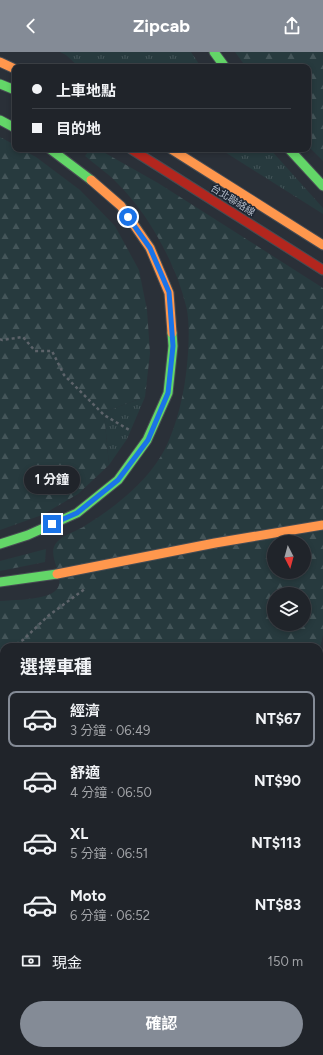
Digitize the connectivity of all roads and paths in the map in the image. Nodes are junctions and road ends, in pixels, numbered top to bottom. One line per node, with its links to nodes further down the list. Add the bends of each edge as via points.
1 (214, 52): 3 (highway)
2 (0, 62): 4 (highway)
3 (223, 64)
4 (12, 68)
5 (0, 84): 6 (highway)
6 (12, 89)
7 (0, 120): 8 (highway)
8 (12, 126)
9 (54, 152): 17 (highway, via 85,174 121,206 150,248 169,292 173,346 168,393)
10 (136, 152): 15 (highway, 台北聯絡線)
11 (176, 152): 14 (highway, 台北聯絡線)
12 (293, 152): 13 (highway)
13 (323, 186)
14 (323, 245)
15 (323, 270)
16 (0, 338): 17 (path, via 2,340 23,337 35,351 52,351 64,375 104,416)
17 (148, 440): 19 (highway, via 118,480 77,513 28,535)
18 (323, 525): 20 (highway, bridge, via 57,574)
19 (0, 544)
20 (0, 582)
21 (75, 598): 22 (path, via 48,616)
22 (18, 643)

